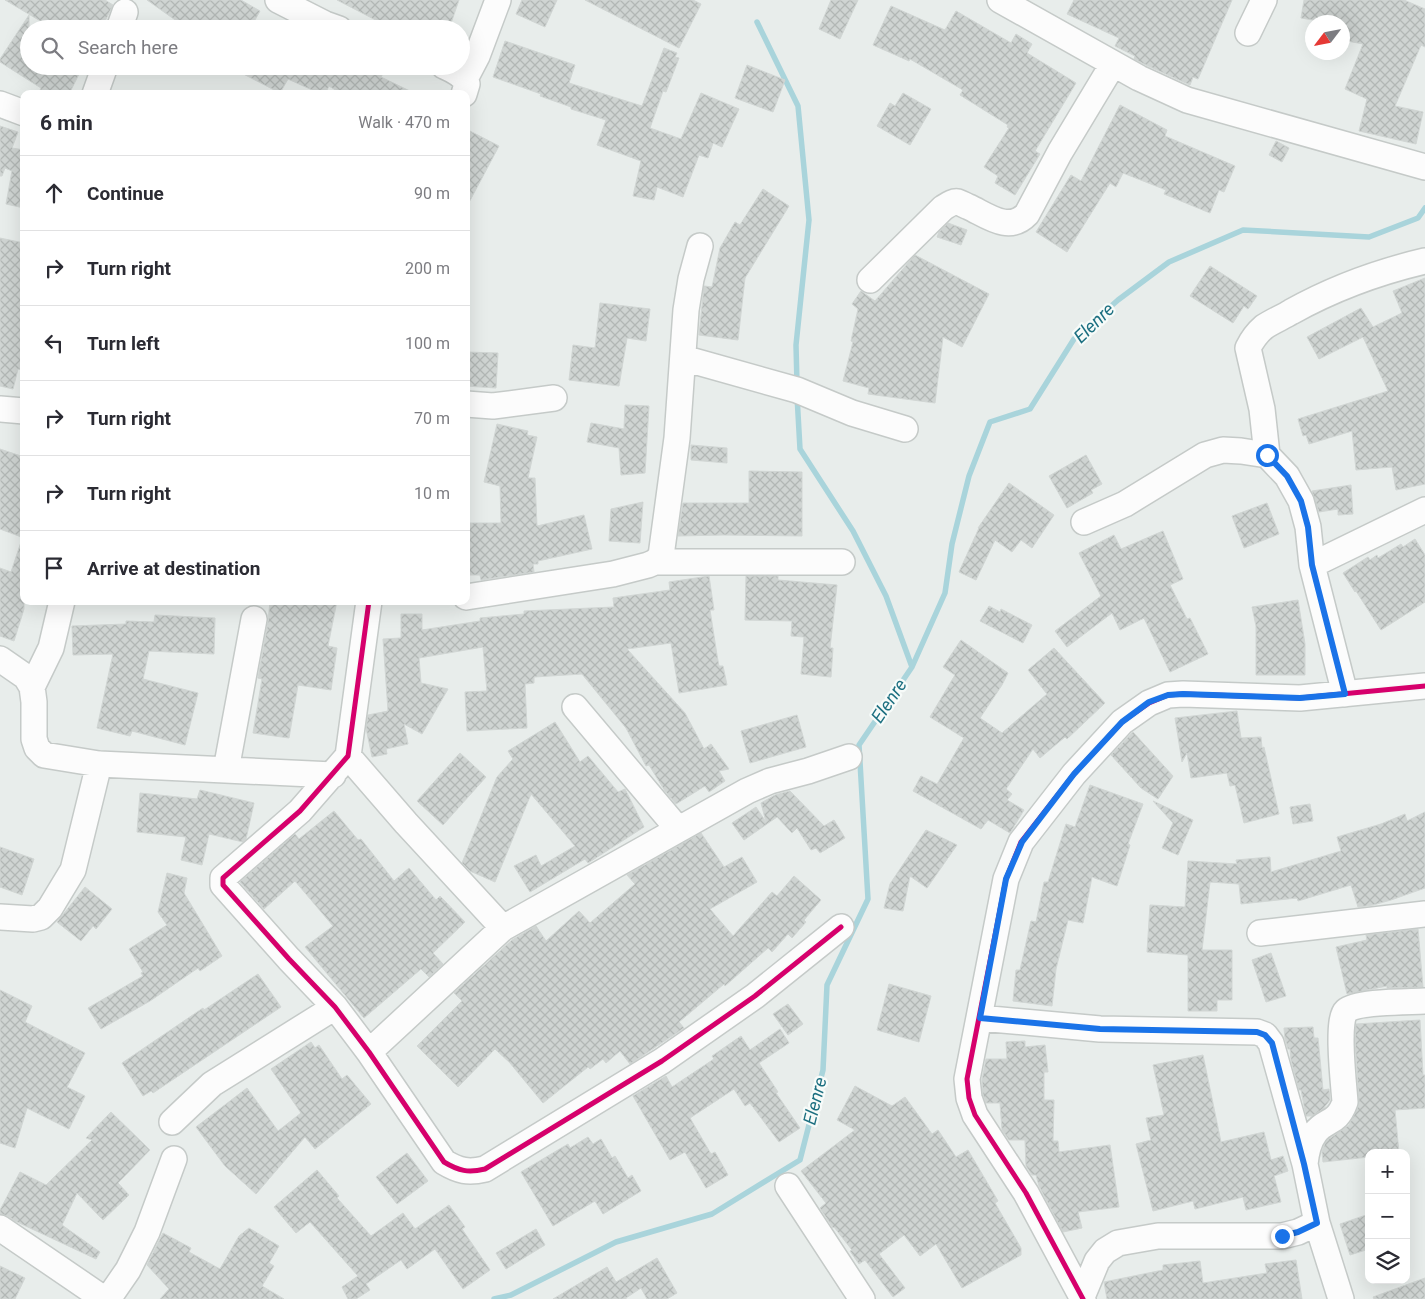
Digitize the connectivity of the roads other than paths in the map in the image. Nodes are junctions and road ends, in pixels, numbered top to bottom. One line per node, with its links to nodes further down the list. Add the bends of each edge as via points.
1 (498, 0): 8 (street)
2 (1000, 0): 7 (street)
3 (1264, 0): 6 (street)
4 (289, 2): 5 (street)
5 (318, 20)
6 (1248, 33)
7 (1113, 64): 15 (street, via 1188,100); 18 (street, via 1021,220 1007,224 958,202 951,203)
8 (470, 74)
9 (102, 75): 12 (street)
10 (457, 75): 11 (street)
11 (465, 86)
12 (96, 90)
13 (0, 104): 14 (street)
14 (20, 112)
15 (1425, 167)
16 (700, 246): 19 (street, via 686,310)
17 (1425, 261): 25 (street, via 1356,281 1307,303 1254,337 1248,348 1262,409)
18 (870, 280)
19 (683, 358): 24 (street, via 797,390 852,413); 28 (street, via 674,463 661,556)
20 (554, 398): 21 (street, via 493,406)
21 (470, 404)
22 (0, 409): 23 (street)
23 (20, 411)
24 (905, 429)
25 (1267, 455): 27 (street, via 1223,450 1205,455 1125,504); 30 (street, via 1287,476 1301,501)
26 (1425, 510): 30 (street)
27 (1084, 522)
28 (655, 562): 29 (street); 31 (street, via 613,574)
29 (842, 562)
30 (1312, 565): 38 (street)
31 (470, 596)
32 (61, 605): 36 (street, via 51,648)
33 (374, 605): 40 (street)
34 (254, 619): 43 (street)
35 (0, 660): 36 (street, via 26,677)
36 (32, 686): 42 (street, via 37,748 44,755)
37 (1425, 686): 38 (street)
38 (1345, 694): 53 (street, via 1300,698 1168,695 1149,702 1122,722 1074,774 1022,842 1006,879)
39 (574, 707): 45 (street)
40 (348, 756): 44 (street); 49 (street)
41 (849, 757): 45 (street, via 770,781)
42 (99, 764): 43 (street); 47 (street, via 73,870 50,908 41,917 32,919)
43 (226, 770): 44 (street)
44 (333, 775): 52 (street, via 300,811 223,878 223,885)
45 (678, 829): 49 (street)
46 (1425, 914): 50 (street)
47 (0, 917)
48 (841, 927): 54 (street, via 756,996 662,1061 485,1169 472,1172 456,1169 444,1162)
49 (503, 928): 54 (street)
50 (1260, 933)
51 (1425, 1001): 57 (street, via 1370,1004 1346,1011 1342,1016 1340,1038 1345,1102 1342,1112 1315,1133)
52 (335, 1007): 54 (street); 55 (street, via 212,1084)
53 (980, 1018): 57 (street, via 1100,1029 1257,1032 1265,1035 1272,1043); 61 (street, via 967,1079 968,1098 975,1115 1026,1193)
54 (369, 1052)
55 (172, 1122)
56 (174, 1159): 62 (street, via 147,1232 128,1270)
57 (1304, 1164): 59 (street)
58 (788, 1186): 63 (street)
59 (1317, 1223): 61 (street, via 1282,1236 1158,1236 1118,1243 1097,1261); 64 (street)
60 (0, 1228): 62 (street)
61 (1082, 1298)
62 (106, 1299)
63 (862, 1299)
64 (1341, 1299)

